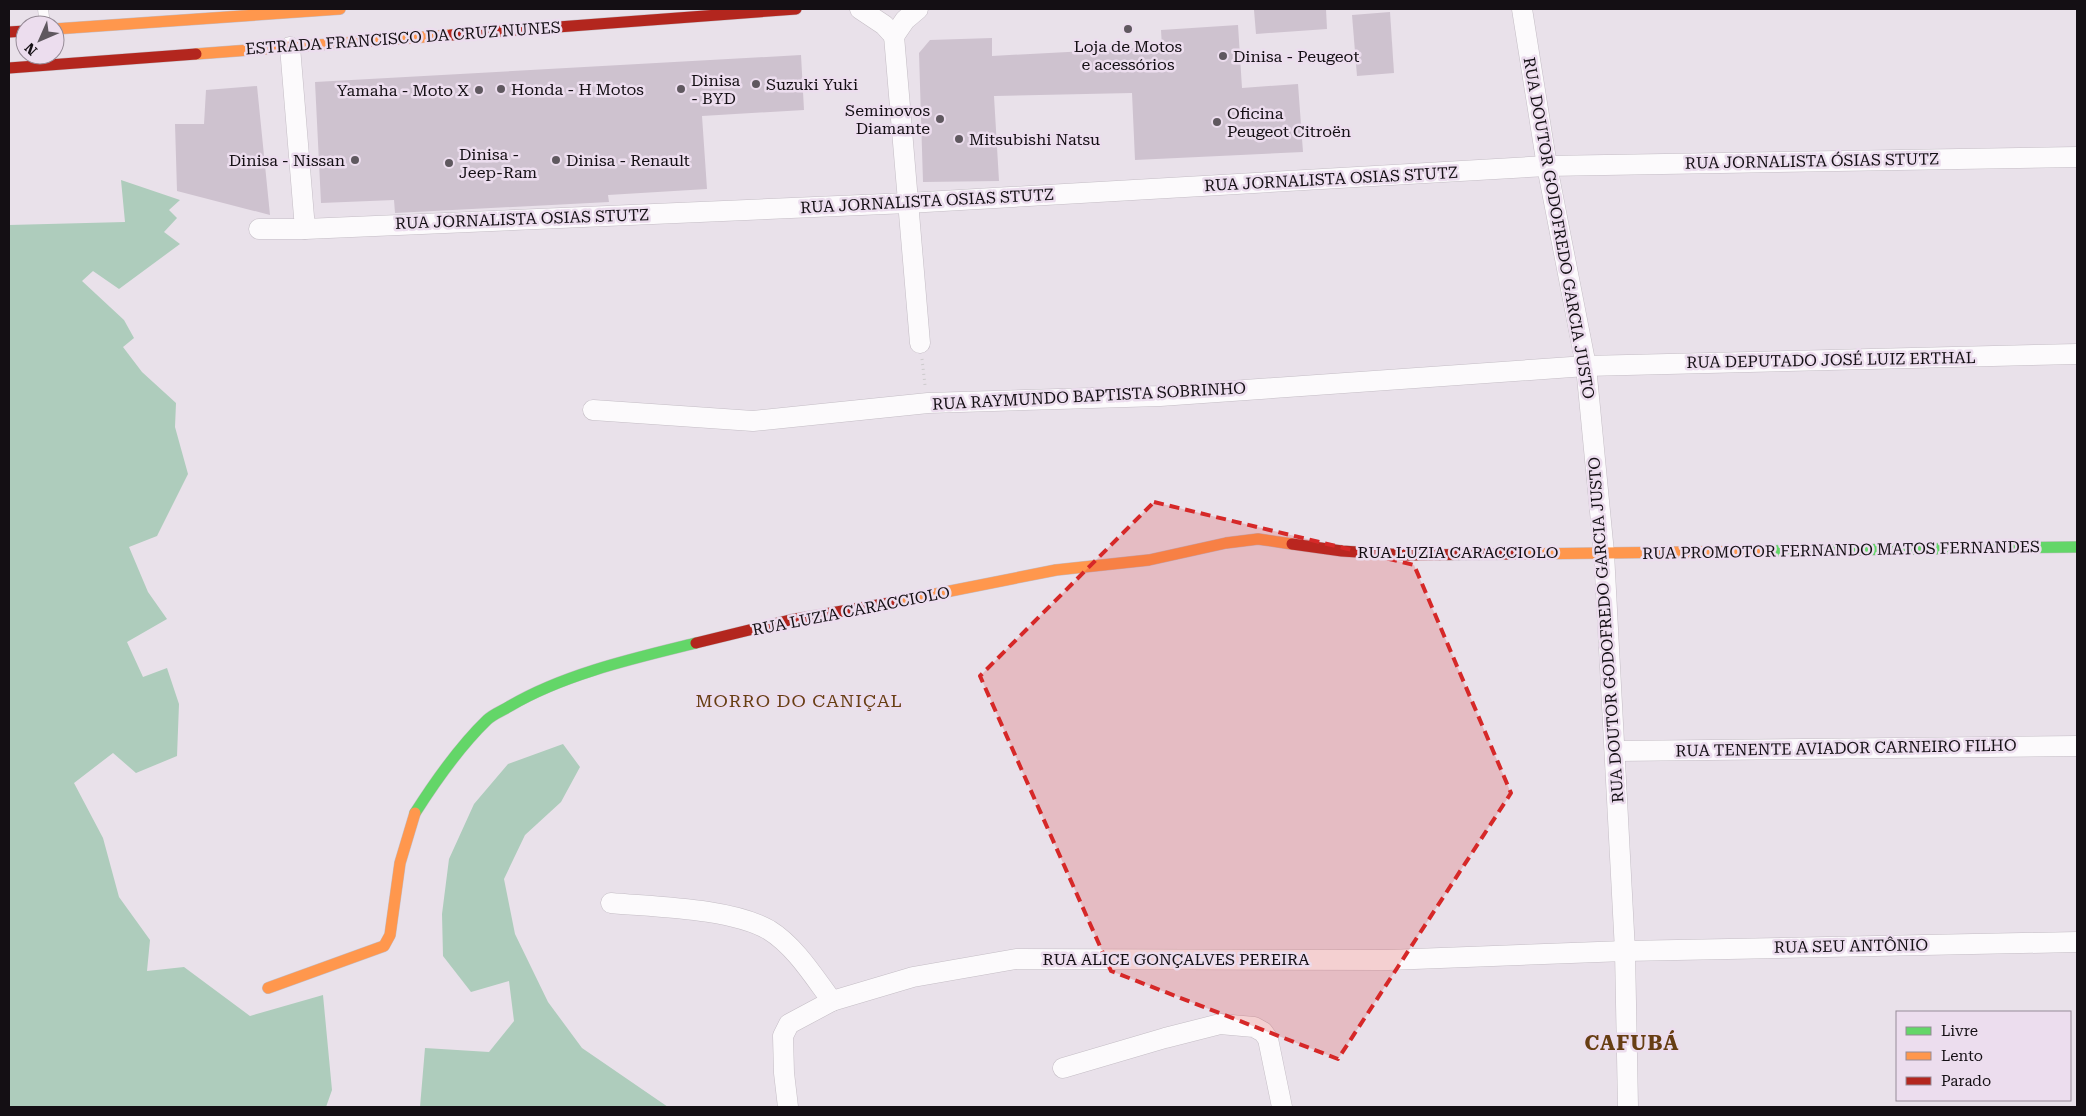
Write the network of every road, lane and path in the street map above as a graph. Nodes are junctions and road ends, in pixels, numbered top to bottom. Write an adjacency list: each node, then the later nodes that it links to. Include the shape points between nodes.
1 (340, 9): 6 (street, ESTRADA FRANCISCO DA CRUZ NUNES)
2 (796, 9): 9 (street, ESTRADA FRANCISCO DA CRUZ NUNES)
3 (860, 9): 8 (street)
4 (918, 9): 8 (street)
5 (1522, 9): 12 (street, RUA DOUTOR GODOFREDO GARCIA JUSTO)
6 (175, 14): 7 (street, ESTRADA FRANCISCO DA CRUZ NUNES)
7 (65, 27)
8 (894, 36): 13 (street)
9 (290, 46): 10 (street, ESTRADA FRANCISCO DA CRUZ NUNES); 15 (street)
10 (9, 68)
11 (2077, 157): 12 (street, RUA JORNALISTA ÓSIAS STUTZ)
12 (1547, 166): 13 (street, RUA JORNALISTA OSIAS STUTZ); 18 (street, RUA DOUTOR GODOFREDO GARCIA JUSTO)
13 (908, 203): 15 (street, RUA JORNALISTA OSIAS STUTZ); 16 (street)
14 (259, 228): 15 (street, RUA JORNALISTA OSIAS STUTZ)
15 (305, 229)
16 (920, 343): 19 (path)
17 (2077, 354): 18 (street, RUA DEPUTADO JOSÉ LUIZ ERTHAL)
18 (1586, 366): 19 (street, RUA RAYMUNDO BAPTISTA SOBRINHO, via 1160,396); 22 (street, RUA DOUTOR GODOFREDO GARCIA JUSTO)
19 (928, 403): 20 (street, RUA RAYMUNDO BAPTISTA SOBRINHO, via 753,421)
20 (593, 410)
21 (2077, 547): 22 (street, RUA PROMOTOR FERNANDO MATOS FERNANDES)
22 (1604, 553): 24 (street, RUA DOUTOR GODOFREDO GARCIA JUSTO); 28 (street, RUA LUZIA CARACCIOLO, via 1371,553 1258,539 1149,560 1056,570 942,594 790,620 655,653 572,678 525,697 488,719 441,773 415,814 400,863 390,935 384,946)
23 (2077, 746): 24 (street, RUA TENENTE AVIADOR CARNEIRO FILHO)
24 (1616, 751): 27 (street, RUA DOUTOR GODOFREDO GARCIA JUSTO)
25 (611, 903): 29 (street, via 688,909 746,920 770,930 794,952)
26 (2077, 942): 27 (street, RUA SEU ANTÔNIO)
27 (1625, 951): 29 (street, RUA ALICE GONÇALVES PEREIRA, via 1388,960 1016,959 913,976); 33 (street, RUA DOUTOR GODOFREDO GARCIA JUSTO)
28 (268, 988)
29 (832, 1001): 31 (street, RUA ALICE GONÇALVES PEREIRA, via 788,1024 783,1036)
30 (1063, 1068): 32 (street, via 1220,1024 1254,1027 1268,1039)
31 (788, 1107)
32 (1282, 1107)
33 (1628, 1107)

